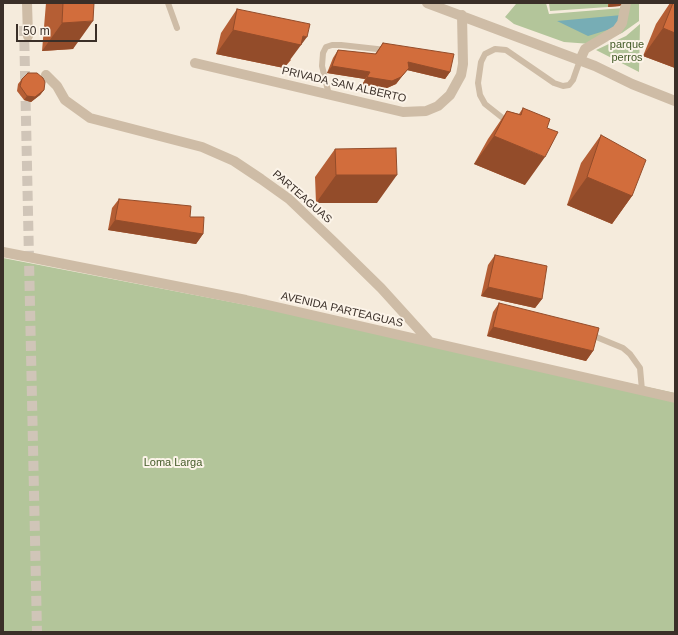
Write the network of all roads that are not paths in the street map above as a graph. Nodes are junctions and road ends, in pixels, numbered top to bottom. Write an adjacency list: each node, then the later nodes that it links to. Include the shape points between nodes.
1 (27, 3): 7 (street)
2 (168, 3): 6 (lane)
3 (430, 3): 5 (street)
4 (626, 3): 9 (street, via 624,18 617,30 586,49)
5 (462, 15): 9 (street); 12 (street, PRIVADA SAN ALBERTO, via 461,75 450,95 438,106 426,111 403,112)
6 (177, 28)
7 (28, 36)
8 (393, 51): 12 (lane, via 341,45 326,47 322,66)
9 (580, 60): 13 (street); 14 (lane, via 573,80 569,85 563,86 554,83 506,50 495,49 485,54 481,62 478,83 482,100)
10 (195, 62): 12 (street, PRIVADA SAN ALBERTO)
11 (46, 75): 17 (street, PARTEAGUAS, via 57,86 65,100 90,118 202,147 234,161 261,178 334,242 381,288)
12 (329, 95)
13 (675, 101)
14 (515, 128)
15 (3, 252): 17 (street, AVENIDA PARTEAGUAS, via 246,300)
16 (579, 330): 18 (lane, via 623,348 630,354 640,368)
17 (430, 342): 18 (street, AVENIDA PARTEAGUAS)
18 (642, 390): 19 (street, AVENIDA PARTEAGUAS)
19 (675, 398)

